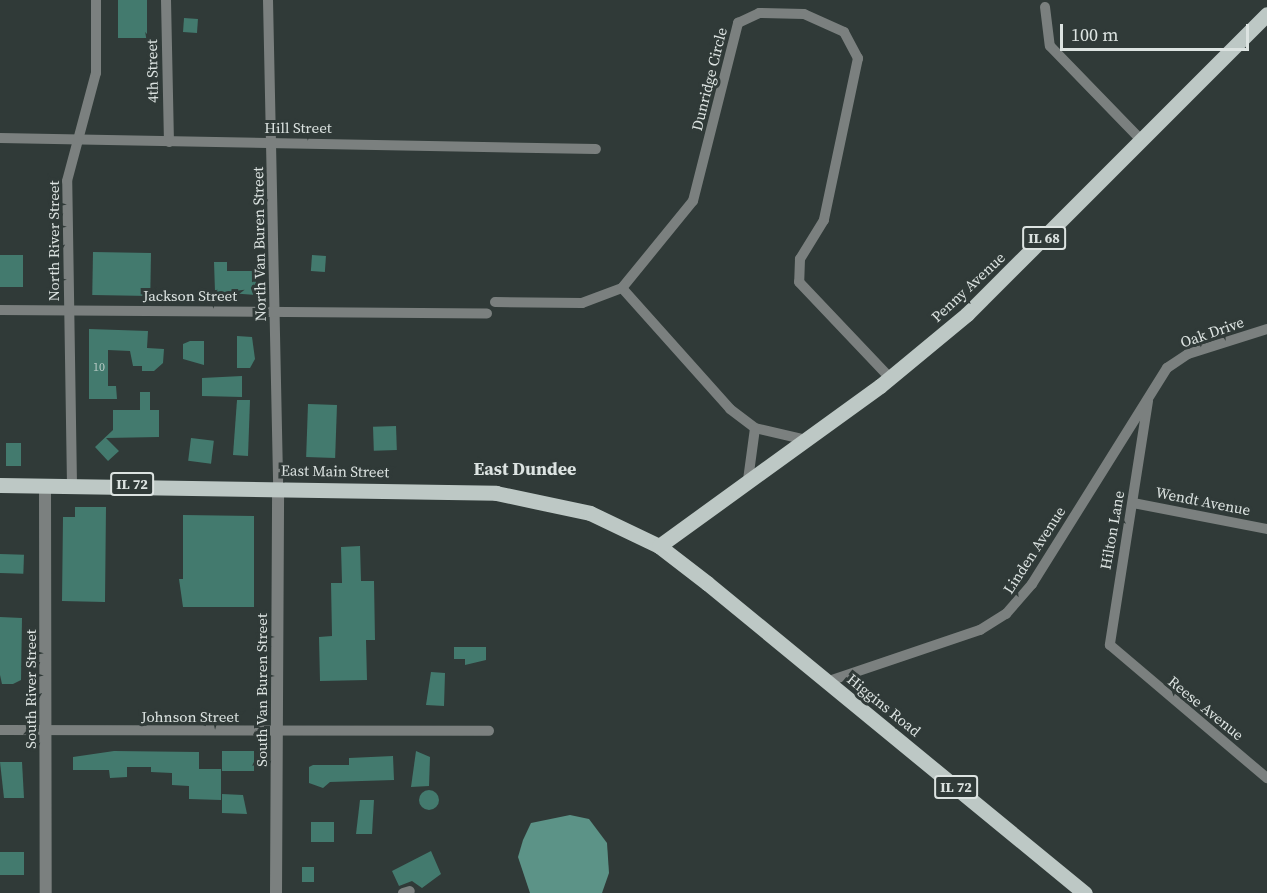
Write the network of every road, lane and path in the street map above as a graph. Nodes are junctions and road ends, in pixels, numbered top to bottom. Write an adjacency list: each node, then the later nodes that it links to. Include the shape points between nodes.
1 (96, 0): 8 (street, North River Street, via 96,73)
2 (166, 0): 9 (street, 4th Street)
3 (268, 0): 10 (street, North Van Buren Street)
4 (1046, 7): 7 (street, via 1050,46)
5 (1264, 20): 7 (main road, Penny Avenue / IL 68)
6 (0, 138): 8 (street, Hill Street)
7 (1141, 140): 19 (main road, Penny Avenue / IL 68, via 979,303)
8 (75, 141): 9 (street, Hill Street); 15 (street, North River Street, via 67,195)
9 (169, 142): 10 (street, Hill Street)
10 (272, 143): 11 (street, Hill Street); 16 (street, North Van Buren Street)
11 (596, 149)
12 (622, 288): 13 (street, via 582,303); 19 (street, Dunridge Circle, via 693,201 738,23 764,12 810,15 844,32 858,58 824,220 800,259 799,282); 21 (street, via 711,390)
13 (495, 302)
14 (0, 310): 15 (street, Jackson Street)
15 (69, 311): 16 (street, Jackson Street); 26 (street, North River Street)
16 (276, 311): 17 (street, Jackson Street); 27 (street, North Van Buren Street)
17 (488, 313)
18 (1267, 328): 20 (street, Oak Drive, via 1180,358 1167,368)
19 (890, 378): 22 (main road, Penny Avenue / IL 68)
20 (1149, 397): 28 (street, Hilton Lane); 32 (street, Linden Avenue, via 1032,584 1010,611 980,630)
21 (755, 428): 22 (street); 23 (street)
22 (802, 439): 23 (main road, Penny Avenue / IL 68)
23 (748, 480): 30 (main road, Penny Avenue / IL 68)
24 (0, 485): 25 (main road, East Main Street / IL 72)
25 (45, 485): 26 (main road, East Main Street / IL 72); 33 (street, South River Street)
26 (72, 485): 27 (main road, East Main Street / IL 72)
27 (278, 488): 30 (main road, East Main Street / IL 72, via 510,494 590,513); 35 (street, South Van Buren Street)
28 (1132, 503): 29 (street, Wendt Avenue); 31 (street, Hilton Lane, via 1110,637 1112,650)
29 (1267, 529)
30 (659, 546): 32 (main road, Higgins Road / IL 72)
31 (1125, 662): 37 (street, Reese Avenue)
32 (826, 682): 40 (main road, Higgins Road / IL 72)
33 (46, 729): 34 (street, Johnson Street); 35 (street, Johnson Street); 38 (street, South River Street)
34 (0, 730)
35 (277, 731): 36 (street, Johnson Street); 39 (street, South Van Buren Street)
36 (489, 731)
37 (1267, 778)
38 (46, 893)
39 (276, 893)
40 (1085, 893)

